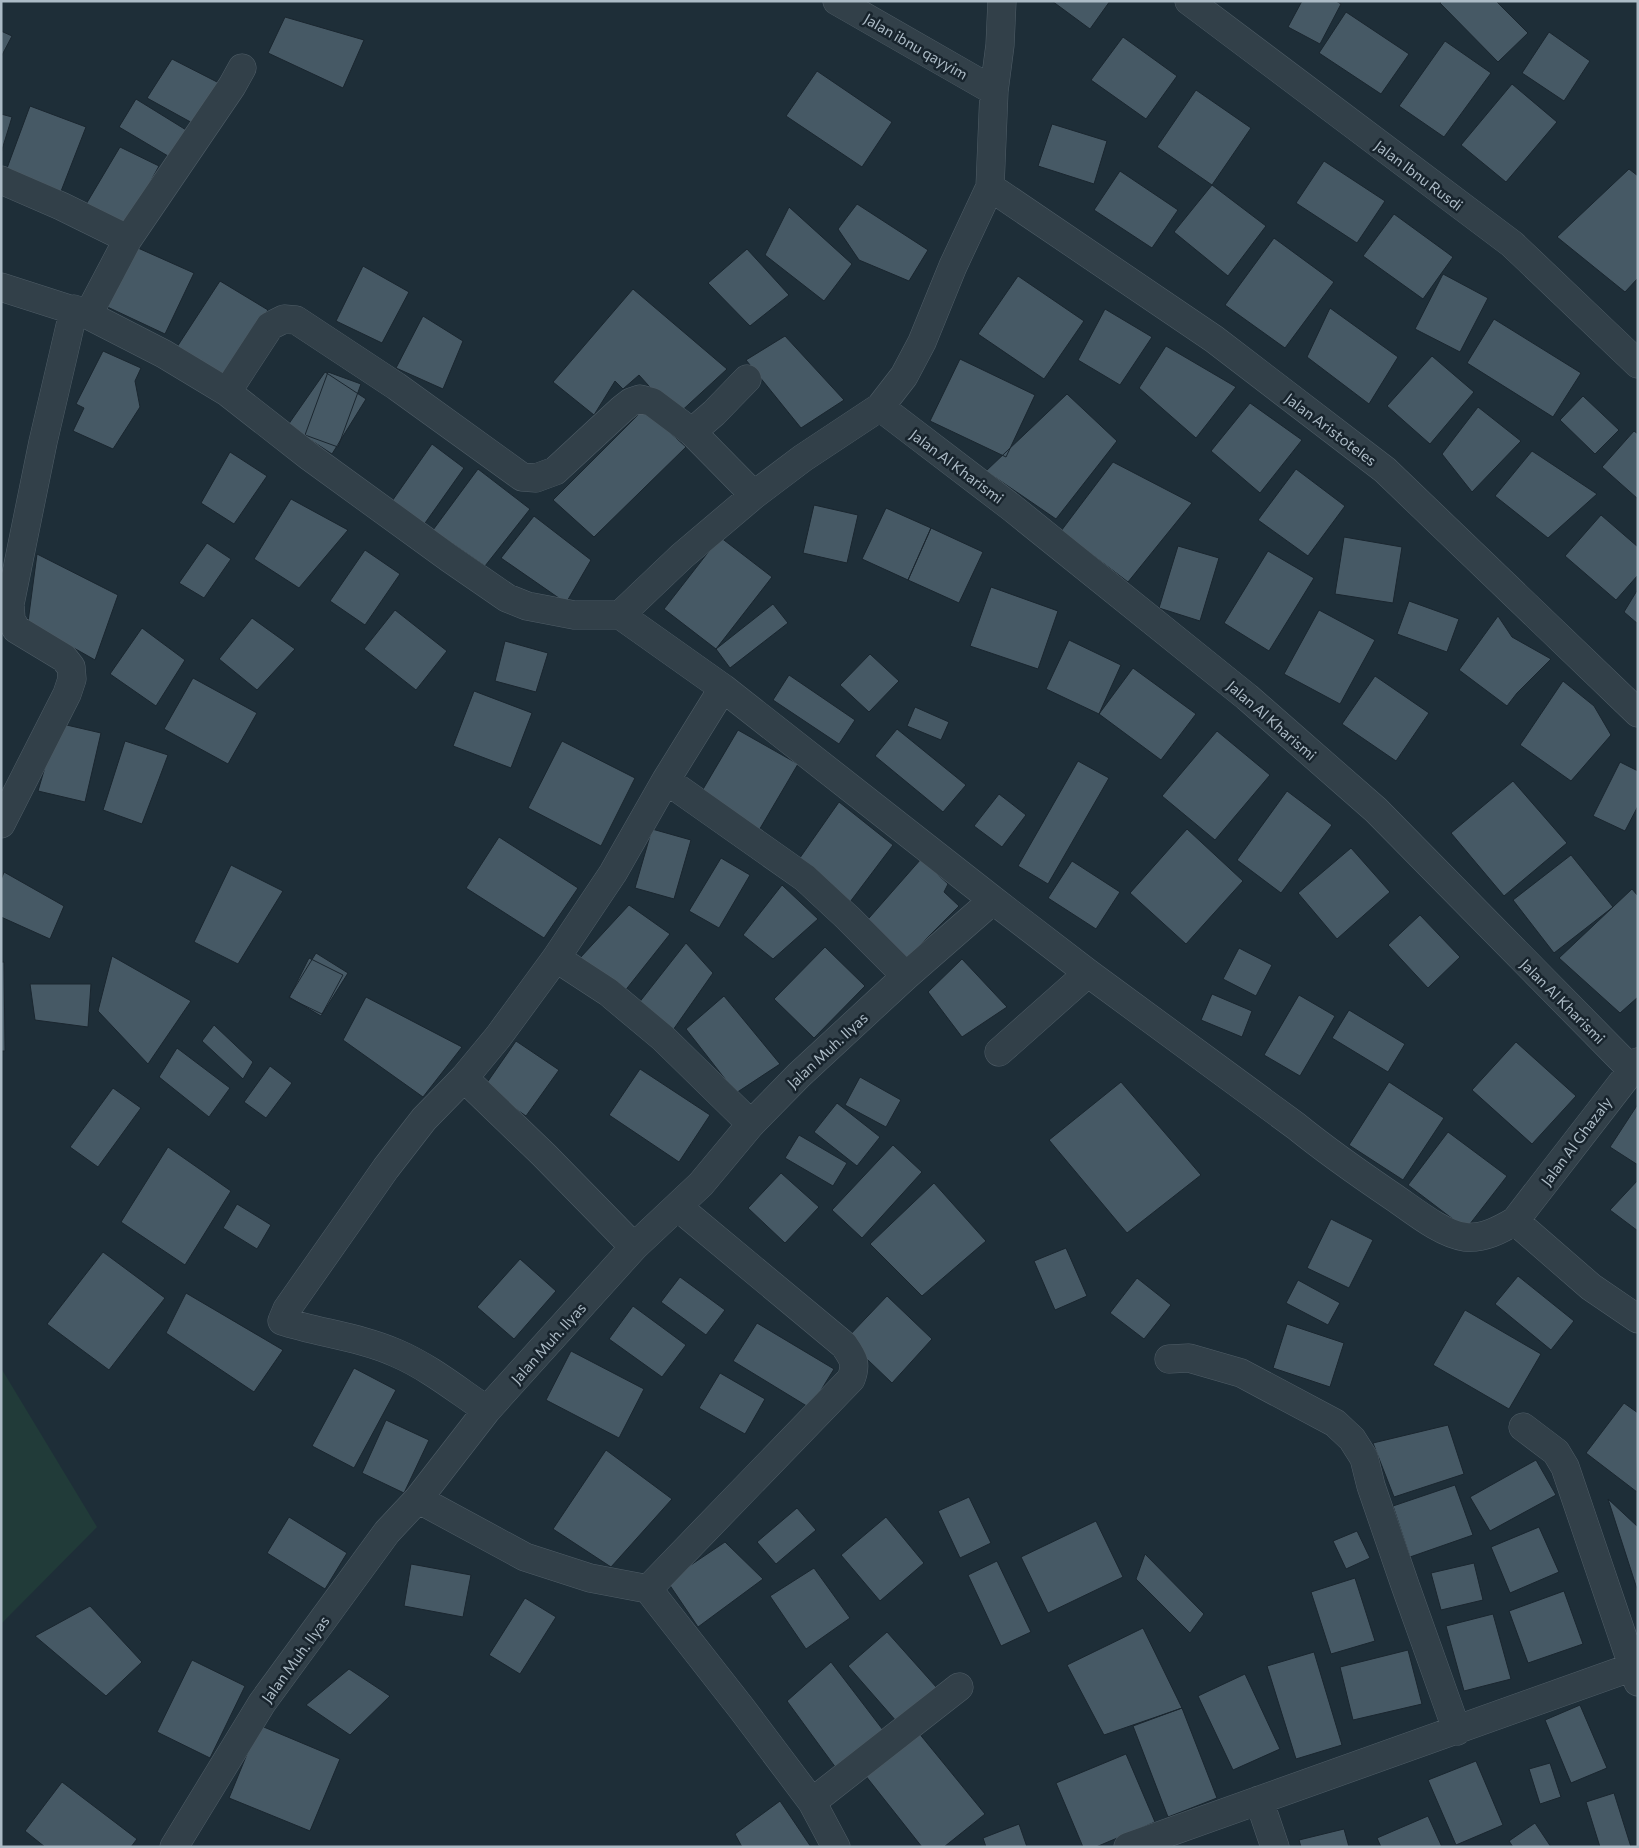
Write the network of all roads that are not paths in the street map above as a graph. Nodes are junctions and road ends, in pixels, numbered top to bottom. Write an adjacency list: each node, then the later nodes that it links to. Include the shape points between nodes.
1 (837, 1): 5 (street, Jalan ibnu qayyim)
2 (1002, 1): 5 (street)
3 (1188, 1): 11 (street, Jalan Ibnu Rusdi, via 1512,244)
4 (242, 68): 8 (street)
5 (994, 91): 7 (street)
6 (1, 180): 8 (street)
7 (990, 187): 14 (street, via 922,342 904,376); 19 (street, Jalan Aristoteles, via 1214,339 1385,470)
8 (128, 239): 10 (street)
9 (1, 287): 10 (street)
10 (81, 312): 13 (street, via 164,354); 21 (street, via 42,442 10,604 11,620 16,629 64,658 71,667 72,679 68,694)
11 (1638, 364)
12 (747, 378): 15 (street)
13 (227, 392): 15 (street, via 270,326 284,319 296,320 522,477 536,478 555,471 622,409 640,399 652,402); 17 (street, via 310,457 507,598 527,606 574,615)
14 (880, 407): 16 (street); 27 (street, Jalan Al Kharismi, via 1011,507 1247,697 1376,810)
15 (692, 432): 16 (street)
16 (754, 495): 17 (street, via 682,556)
17 (620, 615): 18 (street)
18 (723, 688): 20 (street); 22 (street)
19 (1638, 713)
20 (666, 780): 23 (street, via 613,873); 25 (street, via 805,878)
21 (1, 824)
22 (993, 900): 24 (street); 25 (street, Jalan Muh. Ilyas)
23 (556, 958): 28 (street, via 504,1030); 29 (street, via 608,992 663,1038)
24 (1088, 973): 26 (street); 31 (street, via 1326,1151 1426,1219 1465,1237 1485,1236)
25 (906, 976): 29 (street, Jalan Muh. Ilyas)
26 (1000, 1052)
27 (1634, 1066): 31 (street, Jalan Al Ghazaly)
28 (464, 1078): 32 (street); 35 (street, via 424,1119 386,1168 282,1321 395,1352)
29 (751, 1124): 30 (street, Jalan Muh. Ilyas)
30 (678, 1207): 32 (street, Jalan Muh. Ilyas); 38 (street, via 844,1344 855,1368 851,1379)
31 (1515, 1221): 33 (street, via 1591,1286)
32 (634, 1247): 35 (street, Jalan Muh. Ilyas)
33 (1638, 1319)
34 (1169, 1359): 41 (street, via 1189,1358 1241,1372 1335,1423 1352,1439 1364,1458 1404,1585)
35 (487, 1410): 37 (street, Jalan Muh. Ilyas)
36 (1523, 1427): 39 (street, via 1556,1452 1565,1467)
37 (418, 1499): 38 (street, via 526,1557 590,1578); 44 (street, Jalan Muh. Ilyas, via 387,1532 262,1704)
38 (648, 1589): 43 (street)
39 (1636, 1671): 41 (street)
40 (959, 1687): 43 (street)
41 (1457, 1730): 42 (street)
42 (1258, 1800): 46 (street); 47 (street)
43 (812, 1802): 45 (street)
44 (174, 1847)
45 (836, 1847)
46 (1128, 1847)
47 (1276, 1847)

